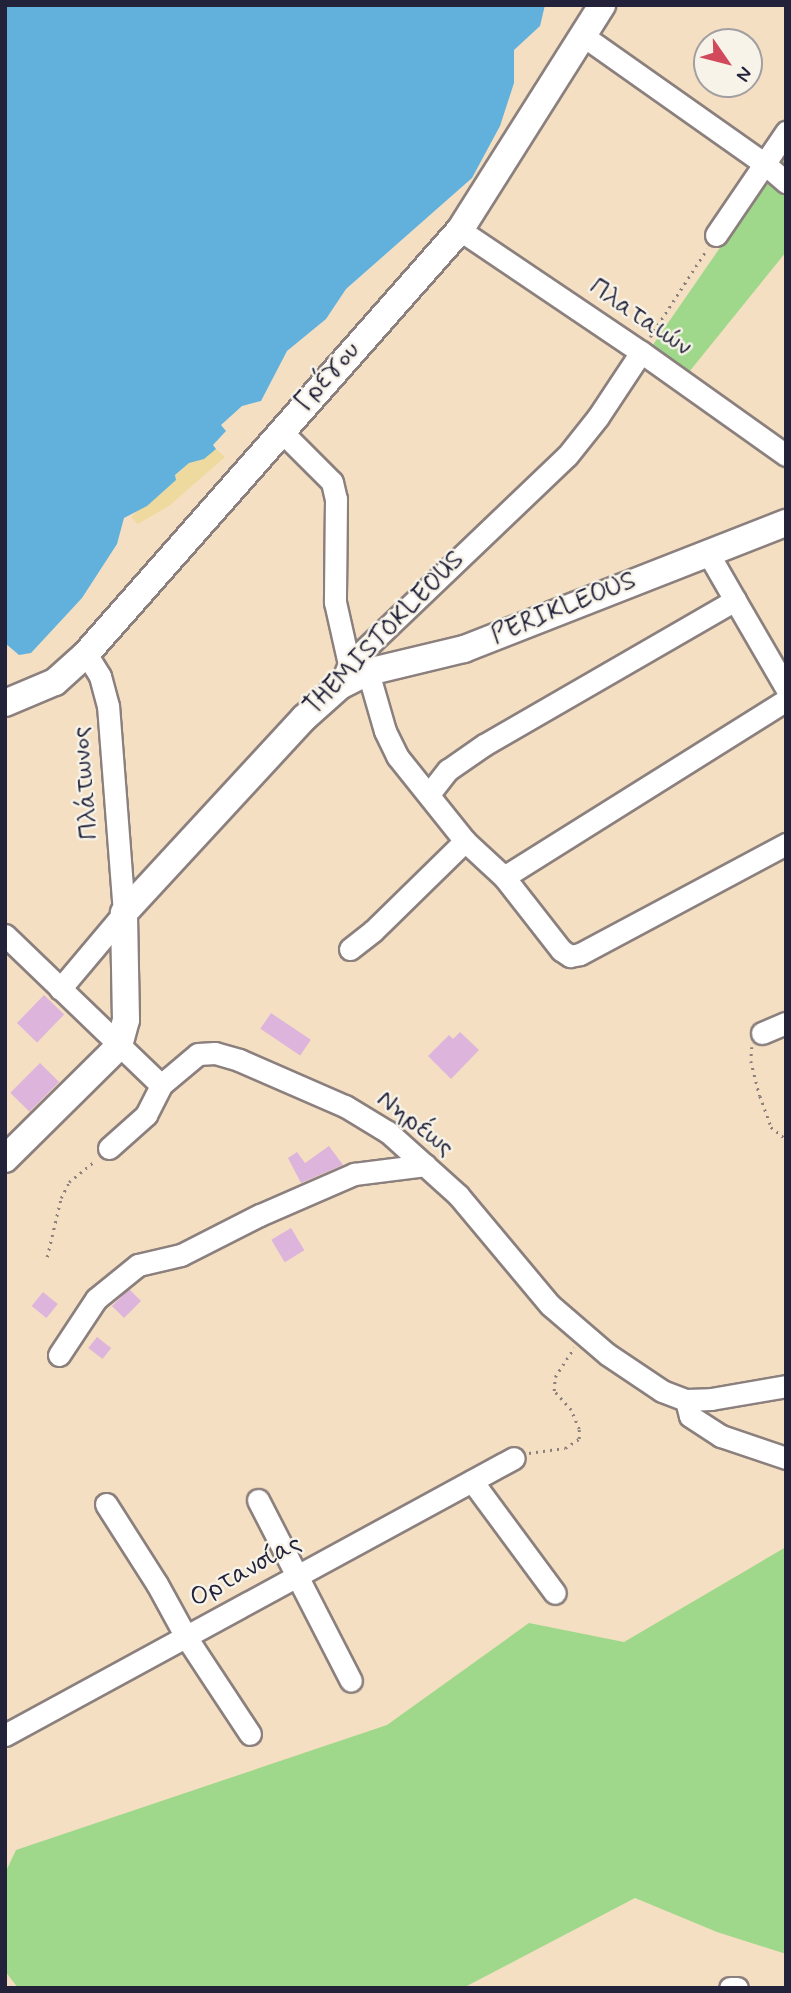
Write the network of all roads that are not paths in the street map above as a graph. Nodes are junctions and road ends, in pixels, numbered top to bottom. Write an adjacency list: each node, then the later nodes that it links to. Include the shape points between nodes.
1 (601, 5): 2 (main road, Γρέγου)
2 (582, 35): 4 (street); 6 (main road, Γρέγου)
3 (786, 132): 4 (street)
4 (765, 164): 5 (street); 7 (street)
5 (786, 182)
6 (460, 230): 8 (street, Πλαταιών); 9 (main road, Γρέγου)
7 (716, 235)
8 (641, 352): 10 (street, Πλαταιών); 15 (street, THEMISTOKLEOUS, via 567,456)
9 (281, 430): 14 (main road, Γρέγου); 15 (street, via 332,482 336,499 335,602)
10 (786, 455)
11 (786, 523): 12 (main road, PERIKLEOUS)
12 (708, 553): 13 (street); 15 (main road, PERIKLEOUS, via 464,649)
13 (735, 600): 16 (street); 19 (street, via 484,745 448,770)
14 (86, 654): 18 (main road, Γρέγου, via 55,682); 23 (street, Πλάτωνος, via 100,676 107,706)
15 (352, 674): 19 (street, via 397,756); 23 (main road, THEMISTOKLEOUS, via 304,718)
16 (786, 688)
17 (786, 700): 22 (street)
18 (5, 703)
19 (429, 794): 20 (street)
20 (465, 841): 22 (street); 25 (street)
21 (786, 844): 22 (street, via 570,956)
22 (504, 877)
23 (124, 913): 26 (street); 29 (main road, via 126,1020)
24 (5, 935): 26 (street)
25 (350, 949)
26 (60, 989): 29 (street)
27 (786, 1023): 28 (street)
28 (762, 1033)
29 (119, 1046): 30 (street); 32 (main road)
30 (162, 1085): 31 (street, via 146,1115); 33 (street, Νηρέως, via 198,1054 239,1060 345,1106 388,1132)
31 (109, 1148)
32 (5, 1159)
33 (425, 1164): 34 (street, via 354,1174 181,1255 138,1265 96,1299); 36 (street, Νηρέως, via 458,1195 550,1305 662,1391)
34 (59, 1355)
35 (786, 1386): 36 (street, Νηρέως)
36 (686, 1400): 38 (street, via 690,1416 721,1436)
37 (514, 1458): 39 (street, Ορτανσίας)
38 (786, 1458)
39 (472, 1481): 42 (street, Ορτανσίας); 43 (street)
40 (258, 1500): 42 (street)
41 (106, 1504): 44 (street)
42 (297, 1576): 44 (street, Ορτανσίας); 45 (street)
43 (555, 1593)
44 (186, 1637): 46 (street); 47 (street, Ορτανσίας)
45 (351, 1681)
46 (250, 1734)
47 (5, 1735)
48 (730, 1988): 49 (street)
49 (737, 1988)

